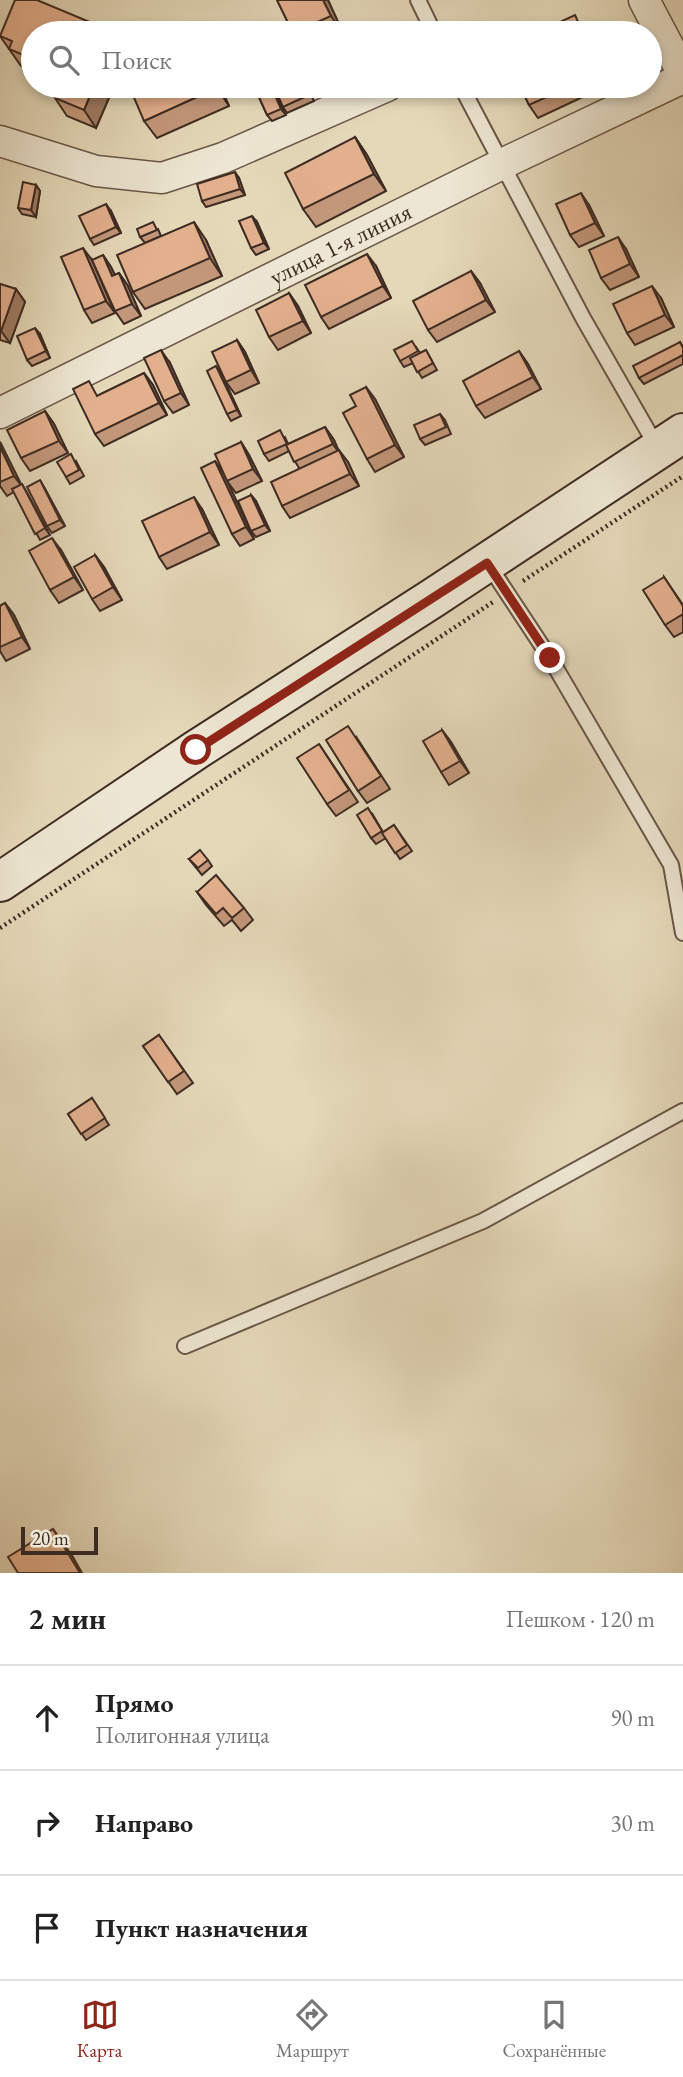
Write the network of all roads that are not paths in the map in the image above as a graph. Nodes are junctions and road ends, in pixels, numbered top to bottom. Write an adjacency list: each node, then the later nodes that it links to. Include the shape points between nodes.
1 (418, 0): 3 (lane)
2 (644, 0): 4 (street)
3 (428, 21)
4 (655, 21)
5 (662, 35): 6 (street)
6 (683, 76): 7 (street, улица 1-я линия)
7 (662, 86)
8 (360, 98): 11 (street, via 223,158 162,178 96,171)
9 (467, 98): 12 (lane)
10 (638, 98): 12 (street, улица 1-я линия)
11 (0, 141)
12 (502, 164): 13 (street, улица 1-я линия); 14 (lane, via 583,318)
13 (0, 413)
14 (675, 453): 15 (street)
15 (497, 578): 16 (street, via 196,750); 17 (lane, via 550,658 671,864)
16 (0, 881)
17 (683, 933)
18 (683, 1111): 19 (lane, via 483,1221)
19 (185, 1346)

